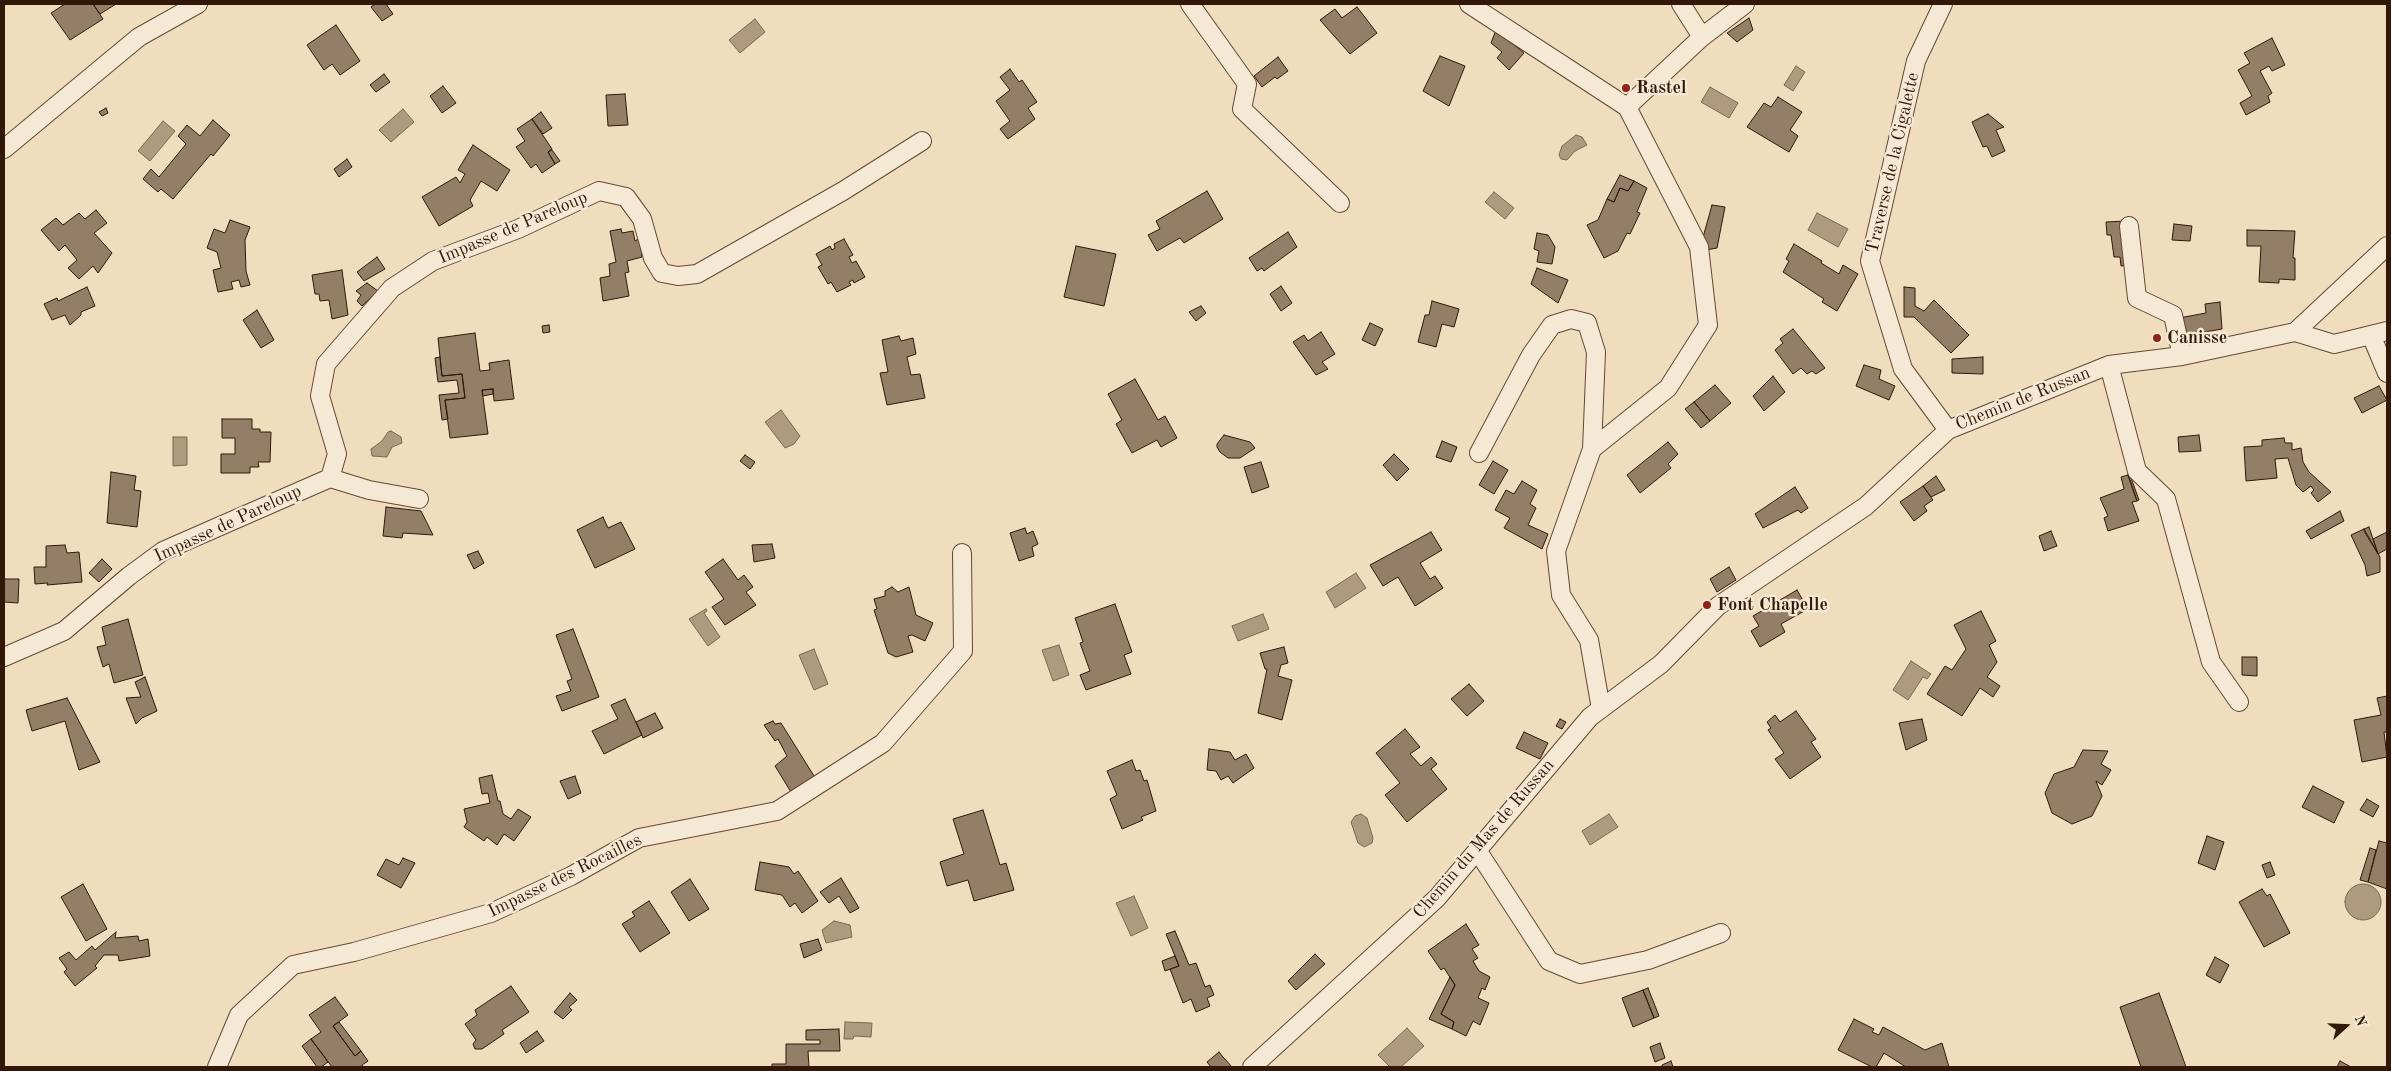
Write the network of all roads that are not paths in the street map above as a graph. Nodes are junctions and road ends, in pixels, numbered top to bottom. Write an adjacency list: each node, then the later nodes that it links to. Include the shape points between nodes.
1 (198, 4): 10 (street, via 139,37)
2 (1190, 4): 11 (street, via 1247,84 1242,108)
3 (1469, 4): 8 (street)
4 (1681, 4): 7 (street)
5 (1745, 4): 7 (street)
6 (1943, 4): 19 (street, Traverse de la Cigalette, via 1916,61 1870,261 1903,369)
7 (1702, 37): 8 (street)
8 (1627, 107): 20 (street, via 1699,247 1708,325 1668,388)
9 (922, 141): 22 (street, Impasse de Pareloup, via 843,191 697,274 678,276 662,273 652,258 642,219 626,197 599,191 432,262 392,288 326,364 320,396 337,454)
10 (4, 149)
11 (1340, 203)
12 (2129, 226): 16 (street, via 2137,298 2173,315)
13 (2387, 246): 14 (street)
14 (2295, 332): 15 (street, via 2334,344); 16 (street, Chemin de Russan)
15 (2379, 333): 18 (street)
16 (2182, 356): 17 (street, Chemin de Russan)
17 (2109, 364): 19 (street, Chemin de Russan); 26 (street, via 2137,472 2166,499 2211,662)
18 (2387, 373)
19 (1948, 430): 27 (street, Chemin de Russan, via 1866,506 1718,606 1661,664)
20 (1592, 449): 21 (street, via 1596,352 1587,323 1571,319 1552,325 1536,348); 27 (street, via 1556,551 1561,594 1589,640)
21 (1479, 453)
22 (330, 478): 23 (street, via 369,490); 25 (street, Impasse de Pareloup, via 163,551 128,576 64,631)
23 (419, 499)
24 (962, 554): 30 (street, Impasse des Rocailles, via 963,651 883,743 777,811 639,838 571,876 491,913 354,952 293,965 239,1015)
25 (4, 657)
26 (2239, 702)
27 (1601, 709): 28 (street, Chemin du Mas de Russan, via 1590,717)
28 (1477, 850): 29 (street, via 1549,961 1580,974 1648,960); 31 (street, Chemin du Mas de Russan, via 1437,898)
29 (1721, 933)
30 (217, 1067)
31 (1252, 1067)

